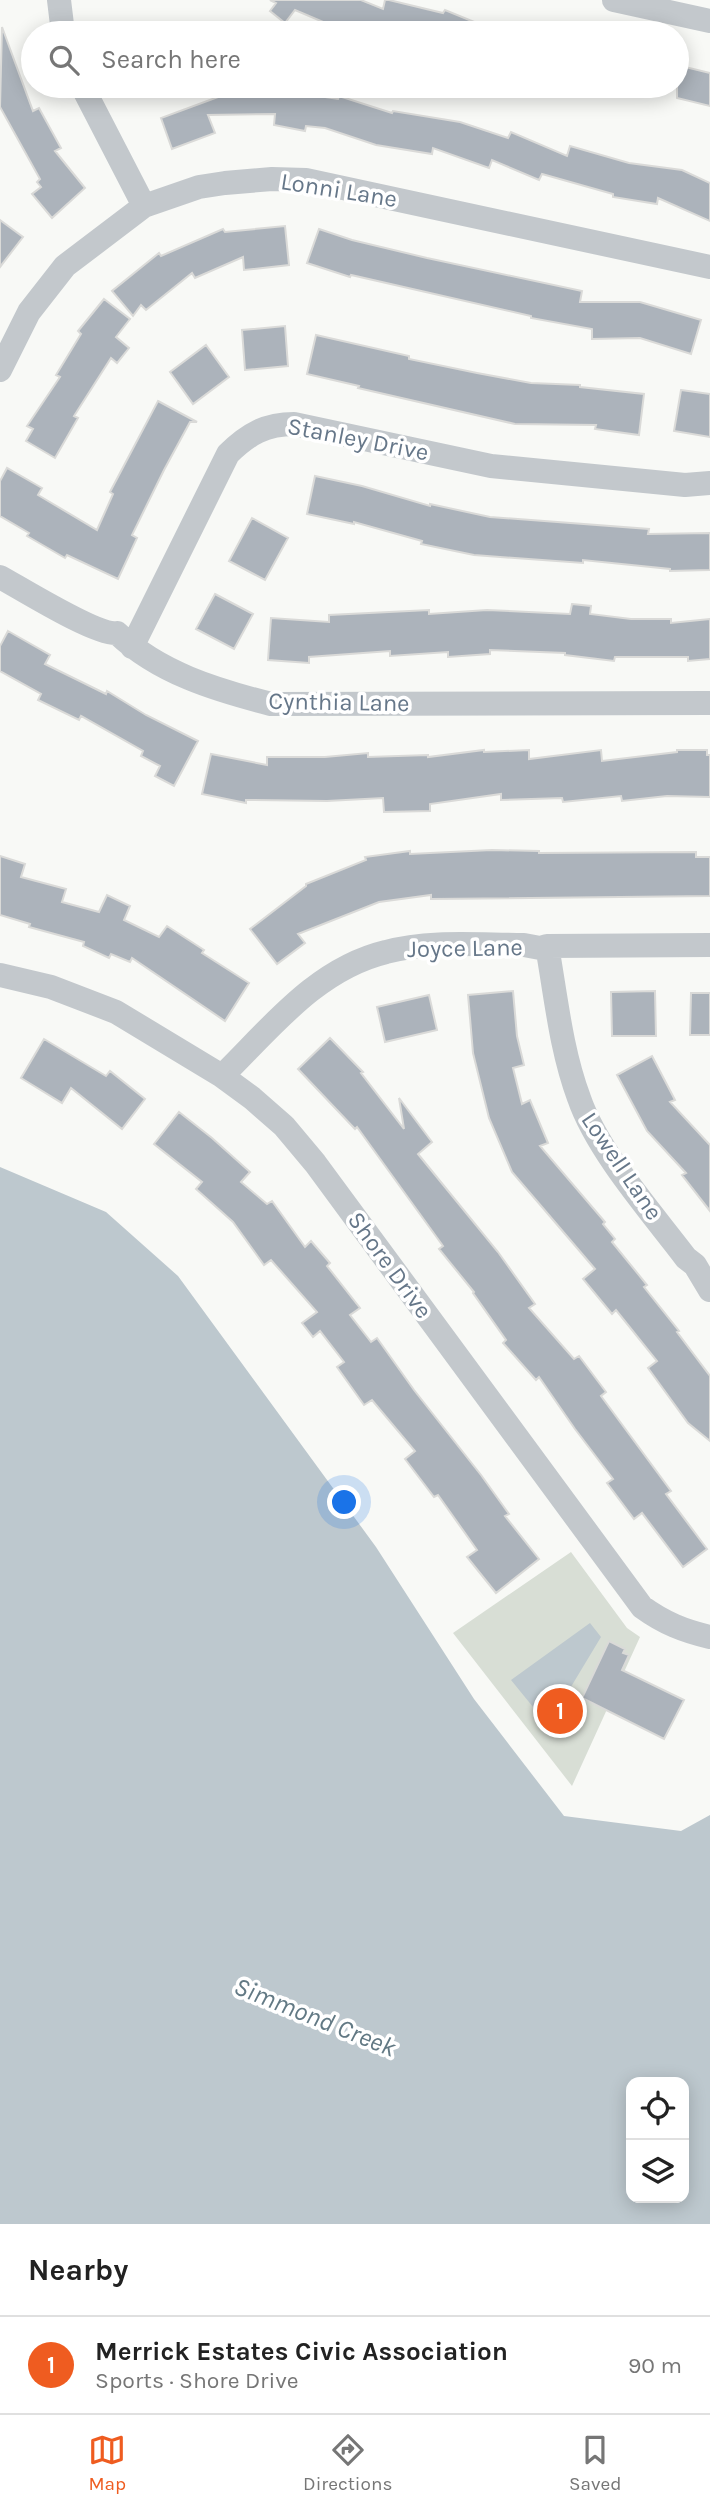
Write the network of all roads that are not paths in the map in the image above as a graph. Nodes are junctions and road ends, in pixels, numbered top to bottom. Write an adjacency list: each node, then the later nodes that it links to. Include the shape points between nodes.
1 (59, 0): 3 (street)
2 (614, 0): 4 (street)
3 (62, 21)
4 (710, 21)
5 (88, 98): 6 (street)
6 (144, 206): 7 (street, Lonni Lane, via 199,187 306,180); 8 (street, Lonni Lane, via 65,266 30,312)
7 (710, 267)
8 (0, 370)
9 (710, 483): 11 (street, Stanley Drive, via 685,485 491,466 276,424 249,436 228,454)
10 (0, 577): 11 (street, Cynthia Lane, via 93,627 117,633)
11 (132, 647): 12 (street, Cynthia Lane, via 213,689 271,704)
12 (710, 702)
13 (710, 945): 14 (street, Joyce Lane)
14 (547, 946): 16 (street, Joyce Lane, via 421,946 361,960 306,992); 17 (street, Lowell Lane, via 566,1056 579,1101 607,1153)
15 (0, 975): 16 (street, Shore Drive, via 51,987 116,1012)
16 (222, 1076): 18 (street, Shore Drive, via 284,1126 315,1163 642,1607 686,1632)
17 (707, 1280)
18 (710, 1637)

